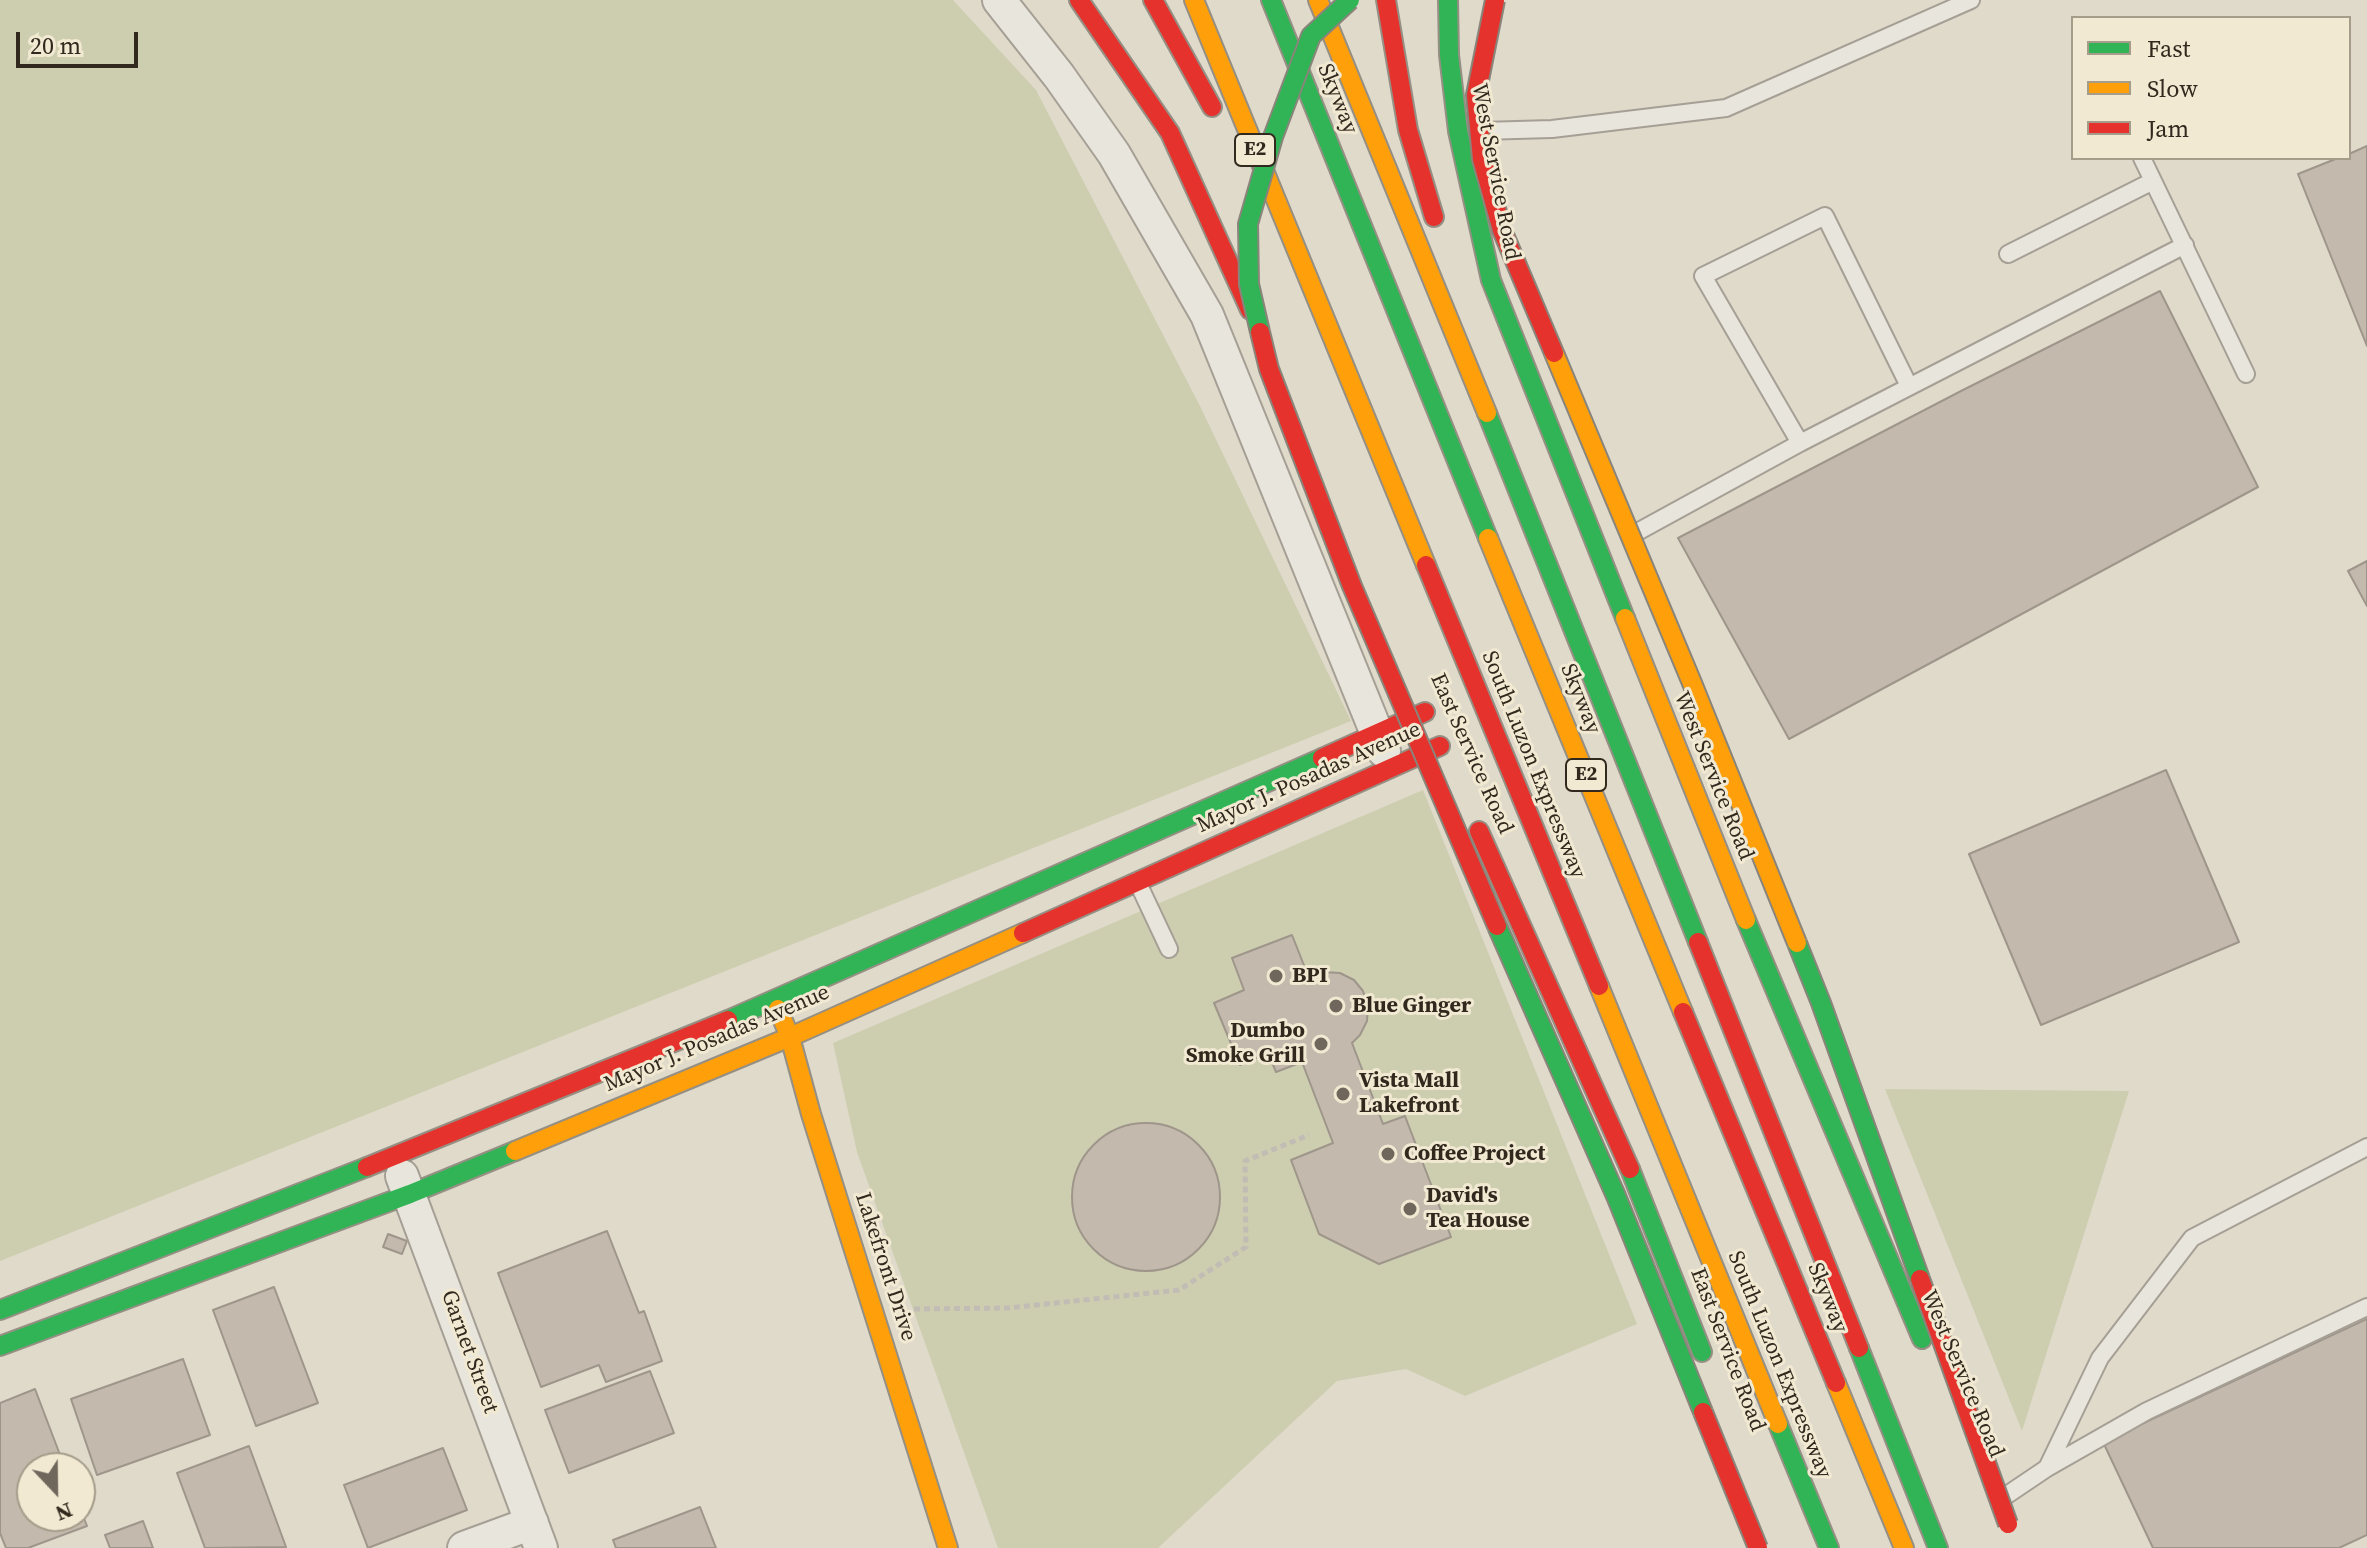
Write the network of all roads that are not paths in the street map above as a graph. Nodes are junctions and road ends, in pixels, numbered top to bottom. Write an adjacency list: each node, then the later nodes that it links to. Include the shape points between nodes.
1 (999, 0): 31 (street, via 1114,154 1207,315)
2 (1079, 0): 29 (main road, East Service Road, via 1170,133)
3 (1153, 0): 13 (main road)
4 (1194, 0): 23 (main road, South Luzon Expressway / E2)
5 (1271, 0): 54 (main road, Skyway / E2)
6 (1318, 0): 27 (main road, E2)
7 (1350, 0): 52 (main road, bridge, via 1311,36 1248,224 1249,284 1269,369 1352,586 1616,1196)
8 (1386, 0): 19 (main road, via 1408,130)
9 (1448, 0): 14 (main road, West Service Road)
10 (1495, 0): 49 (main road, bridge, via 1476,95 1482,159 1502,230 1821,1003)
11 (1971, 0): 14 (lane, via 1726,108 1552,129)
12 (1266, 103): 17 (main road, E2)
13 (1220, 122)
14 (1458, 131): 28 (main road, West Service Road, via 1491,280)
15 (1235, 150): 23 (main road)
16 (2143, 160): 18 (lane)
17 (1289, 162)
18 (2153, 181): 20 (lane); 21 (lane)
19 (1440, 236)
20 (2185, 245): 24 (lane); 25 (lane)
21 (2008, 254)
22 (1453, 281): 27 (main road)
23 (1316, 299): 53 (main road, South Luzon Expressway / E2)
24 (2246, 374)
25 (1909, 386): 26 (lane); 26 (lane, via 1825,216 1703,276)
26 (1800, 443): 28 (lane)
27 (1507, 461): 55 (main road, E2)
28 (1598, 554): 47 (main road, West Service Road)
29 (1389, 630): 30 (main road, East Service Road); 31 (main road)
30 (1425, 712): 31 (main road, Mayor J. Posadas Avenue); 32 (main road, East Service Road)
31 (1378, 734): 33 (street); 35 (main road, Mayor J. Posadas Avenue)
32 (1443, 752): 33 (main road, Mayor J. Posadas Avenue)
33 (1391, 768): 35 (main road, Mayor J. Posadas Avenue)
34 (1469, 808): 45 (main road, East Service Road, via 1632,1174)
35 (1130, 864): 36 (lane); 37 (main road, Mayor J. Posadas Avenue); 38 (main road, Mayor J. Posadas Avenue)
36 (1169, 949)
37 (774, 1001): 38 (main road, Lakefront Drive); 40 (main road, Mayor J. Posadas Avenue)
38 (790, 1037): 41 (main road, Mayor J. Posadas Avenue); 51 (main road, Lakefront Drive)
39 (2367, 1147): 46 (lane, via 2192,1238 2100,1358)
40 (394, 1156): 41 (street, Garnet Street); 43 (main road, Mayor J. Posadas Avenue)
41 (410, 1194): 44 (main road, Mayor J. Posadas Avenue); 48 (street, Garnet Street)
42 (2367, 1307): 46 (lane, via 2147,1411)
43 (0, 1310)
44 (0, 1346)
45 (1711, 1376)
46 (2047, 1468): 47 (lane)
47 (1991, 1506): 49 (main road, West Service Road)
48 (536, 1535): 50 (street)
49 (2011, 1542)
50 (464, 1548)
51 (948, 1548)
52 (1758, 1548)
53 (1829, 1548)
54 (1904, 1548)
55 (1938, 1548)

